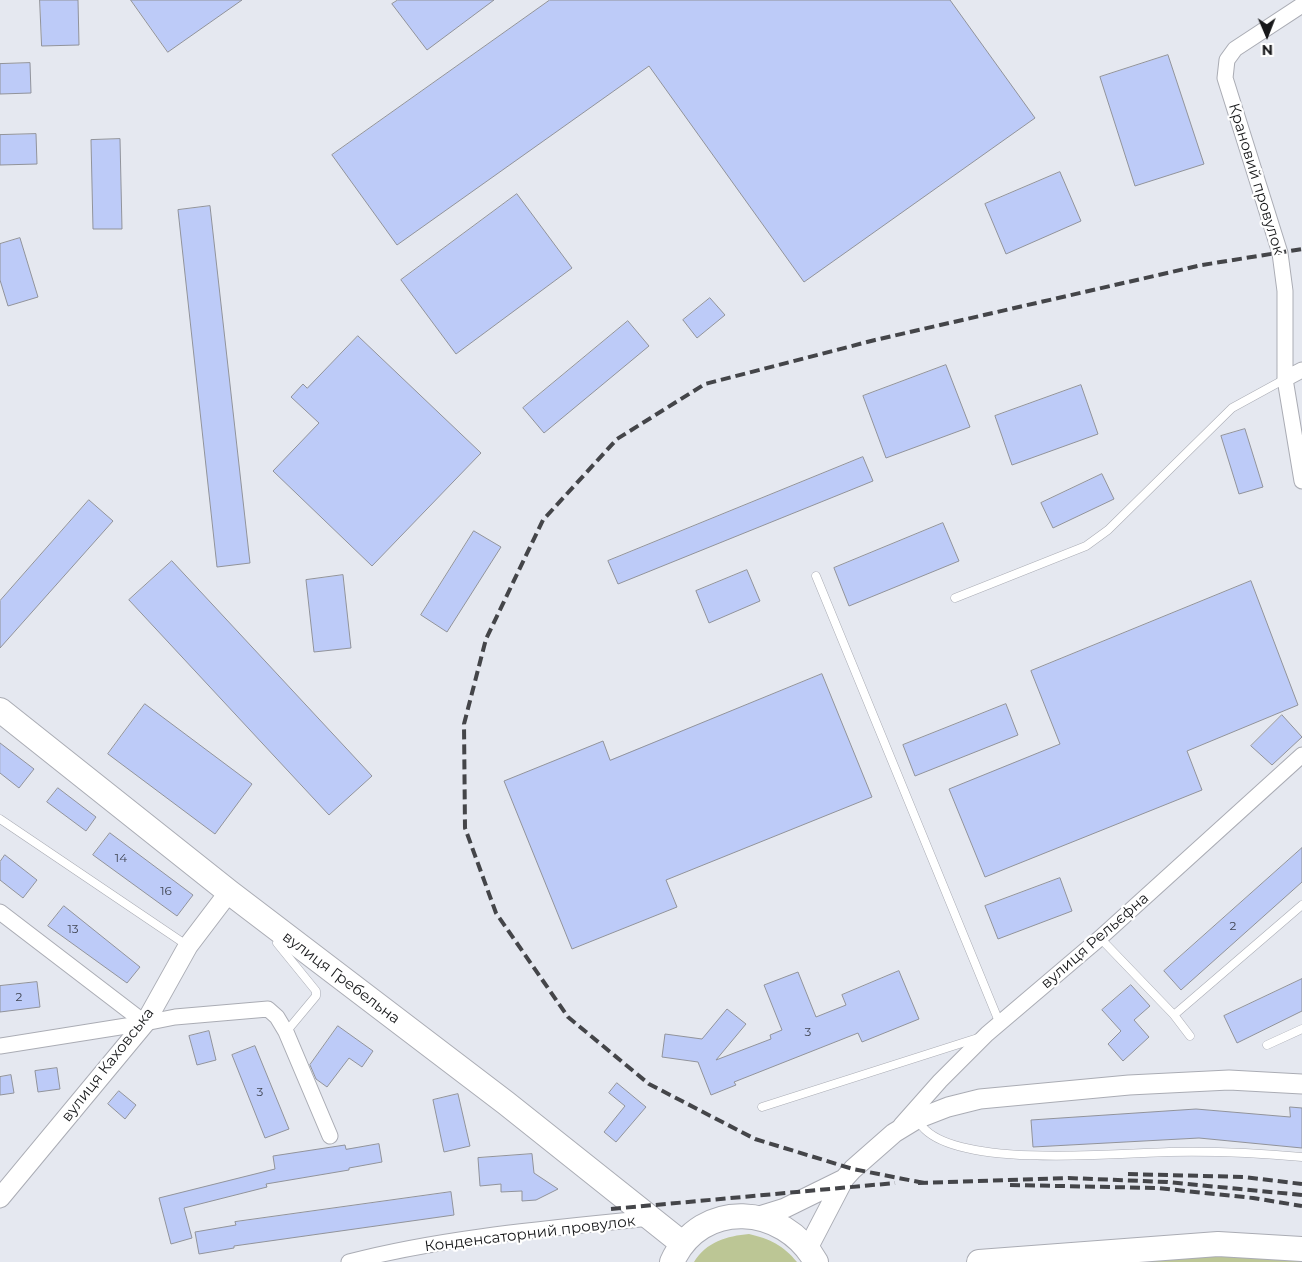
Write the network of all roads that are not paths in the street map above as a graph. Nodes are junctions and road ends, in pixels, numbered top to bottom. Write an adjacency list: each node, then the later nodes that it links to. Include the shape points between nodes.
1 (1302, 5): 3 (street, Крановий провулок, via 1235,49 1227,60 1225,78 1280,253 1285,291)
2 (1302, 370): 3 (street)
3 (1285, 379): 4 (street, Крановий провулок); 6 (lane, via 1232,408 1108,530 1086,546)
4 (1302, 481)
5 (816, 576): 18 (lane)
6 (955, 598)
7 (0, 710): 10 (main road, вулиця Гребельна)
8 (1302, 756): 14 (street, вулиця Рельєфна)
9 (0, 819): 15 (lane)
10 (225, 896): 13 (main road, вулиця Гребельна); 15 (street, вулиця Каховська)
11 (1302, 904): 16 (lane)
12 (0, 912): 17 (street)
13 (283, 934): 20 (lane, via 276,943 316,991 316,996); 34 (main road, вулиця Гребельна)
14 (1100, 938): 16 (lane); 18 (street, вулиця Рельєфна)
15 (188, 946): 17 (street, вулиця Каховська)
16 (1174, 1015): 22 (lane)
17 (145, 1024): 20 (street, via 175,1017 268,1009); 24 (street); 32 (street, вулиця Каховська)
18 (1000, 1024): 21 (street, вулиця Рельєфна)
19 (1302, 1029): 23 (lane)
20 (286, 1032): 29 (street)
21 (987, 1034): 26 (lane); 28 (street, вулиця Рельєфна)
22 (1190, 1036)
23 (1267, 1045)
24 (0, 1046)
25 (1302, 1084): 27 (street, вулиця Рельєфна, via 1228,1080 1027,1094 980,1099)
26 (762, 1107)
27 (917, 1118): 28 (street, вулиця Рельєфна); 30 (lane, via 922,1128 943,1142 976,1150 1031,1156 1248,1152)
28 (894, 1132): 31 (street, вулиця Рельєфна)
29 (330, 1136)
30 (1302, 1157)
31 (844, 1178): 33 (street, via 785,1208); 37 (street)
32 (0, 1198)
33 (756, 1217): 36 (main road, via 736,1216 716,1221 698,1230); 37 (main road, via 776,1222 794,1233)
34 (651, 1218): 36 (main road, вулиця Гребельна); 38 (street, Конденсаторний провулок, via 552,1228)
35 (1302, 1249): 39 (main road, via 1218,1244)
36 (678, 1253)
37 (812, 1255)
38 (349, 1262)
39 (979, 1262)

